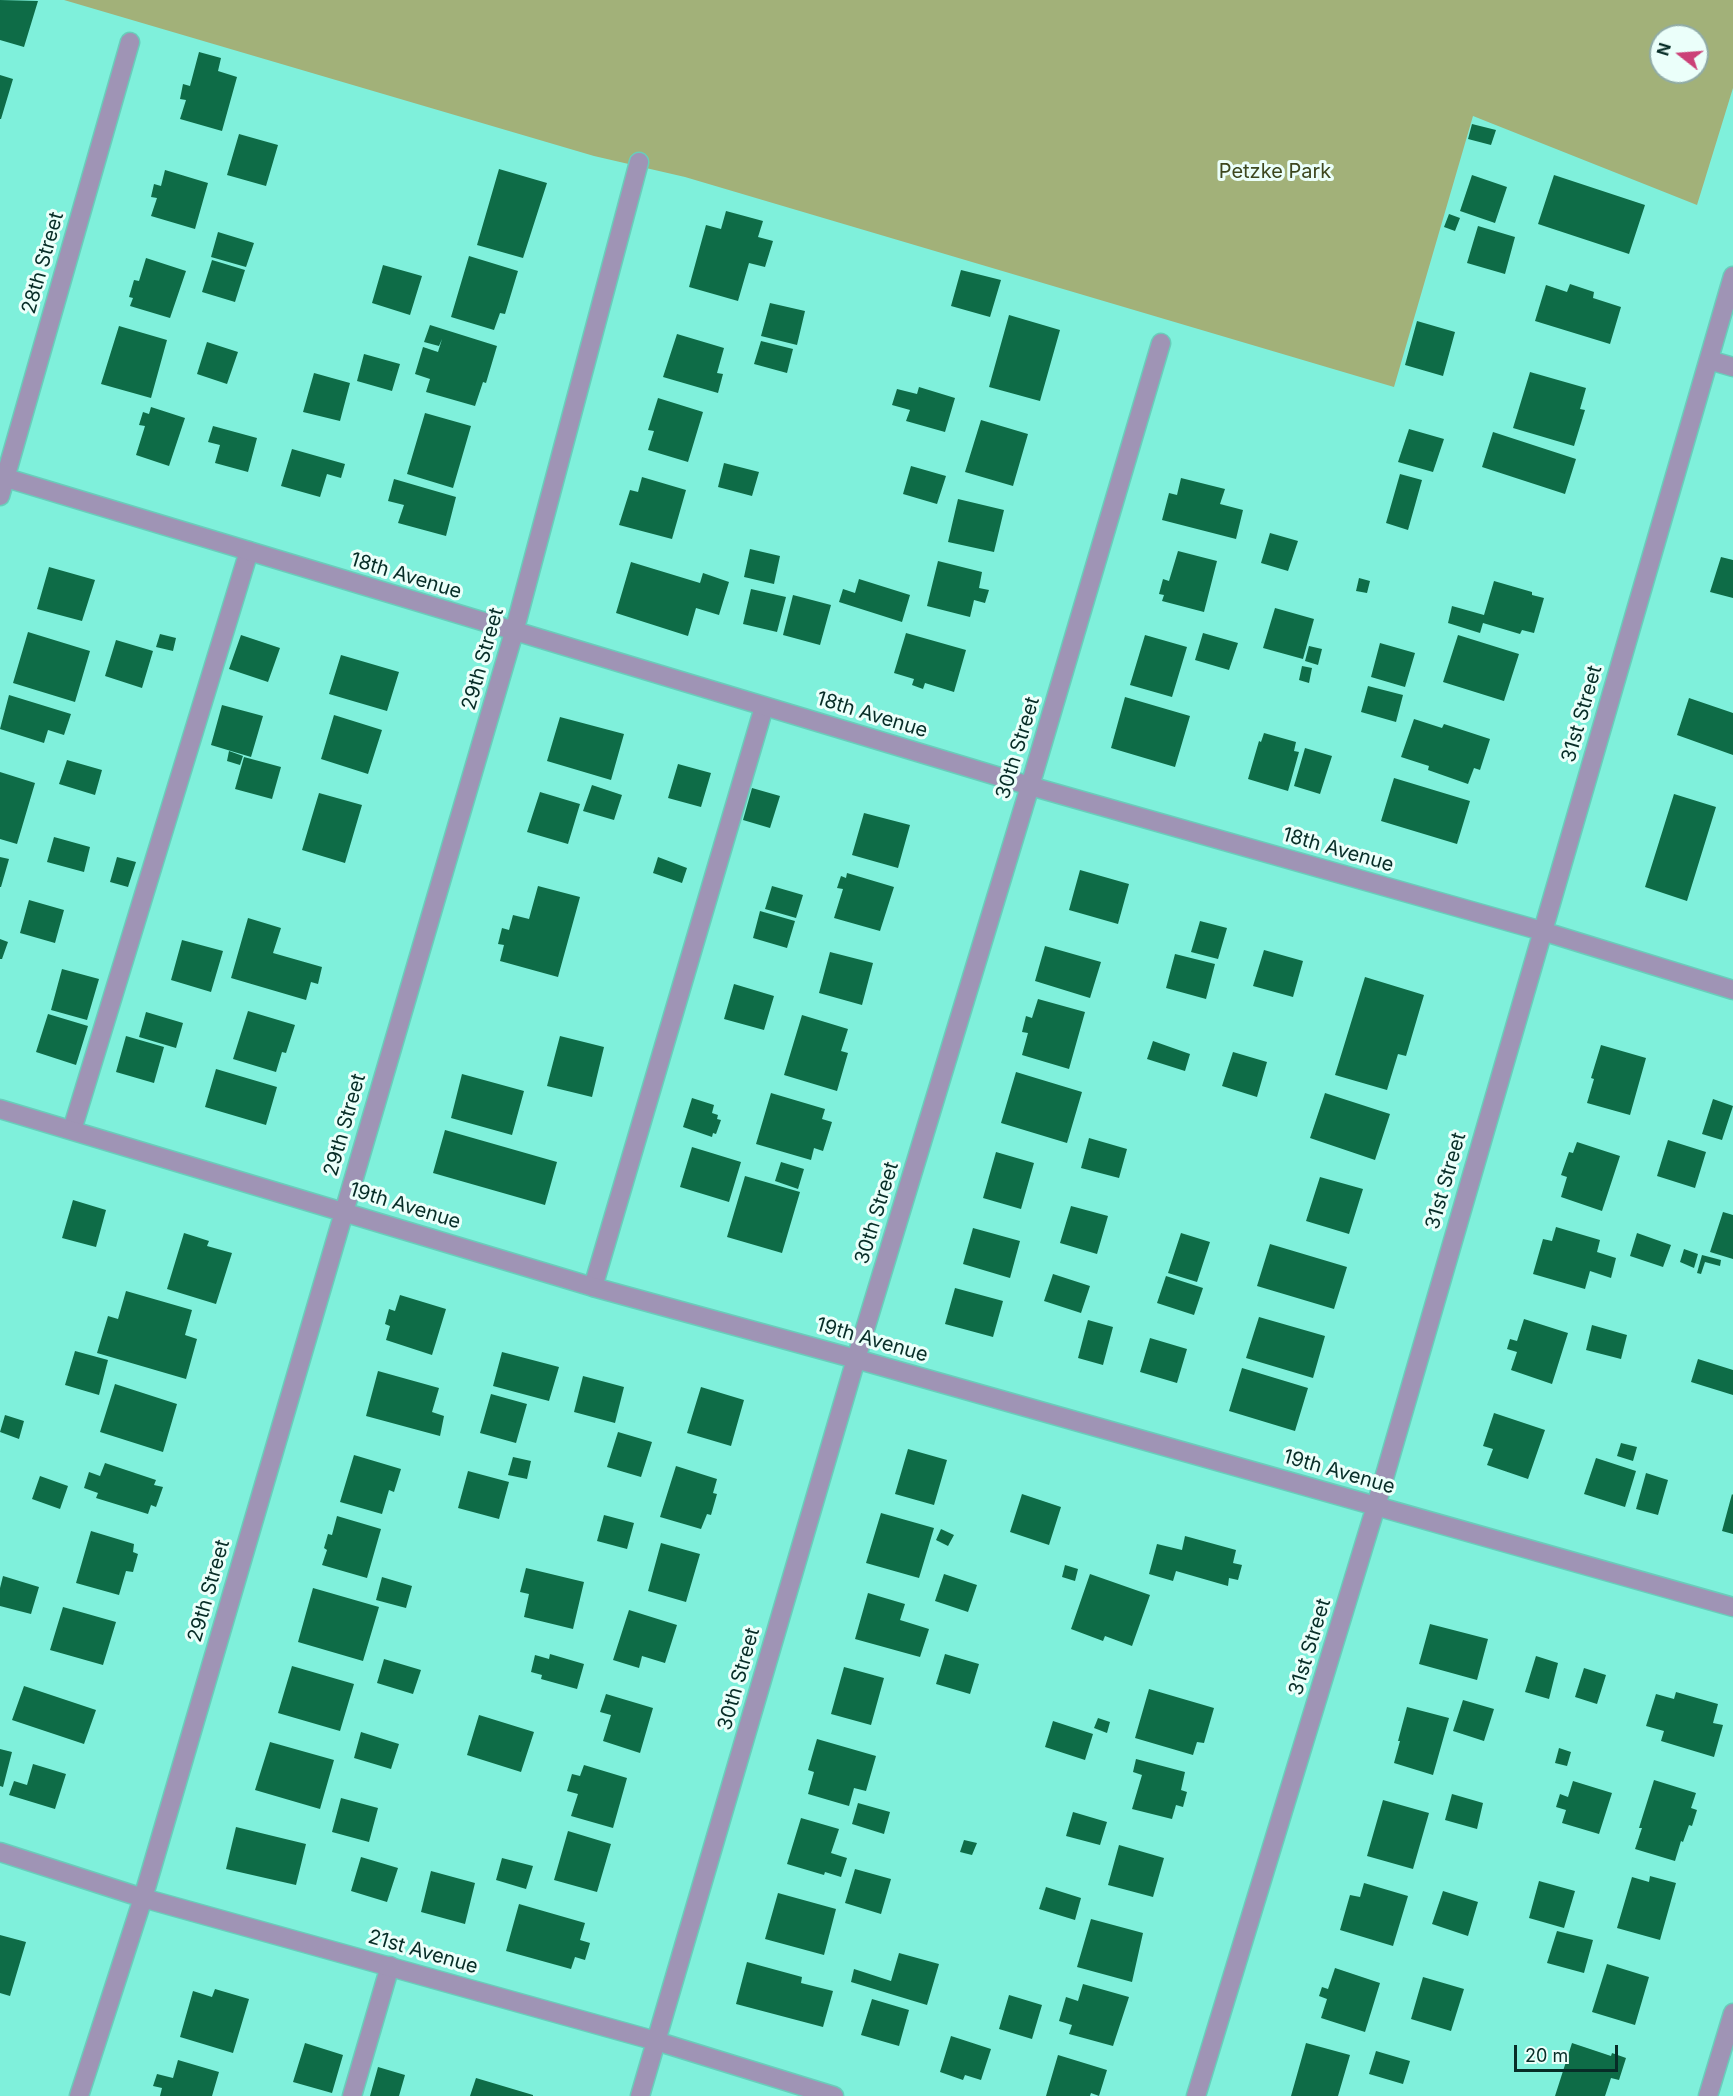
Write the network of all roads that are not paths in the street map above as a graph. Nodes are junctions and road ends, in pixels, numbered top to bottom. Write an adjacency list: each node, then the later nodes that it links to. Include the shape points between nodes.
1 (130, 42): 7 (street, 28th Street)
2 (639, 162): 10 (street, 29th Street)
3 (1733, 276): 5 (street, 31st Street)
4 (1161, 343): 12 (street, 30th Street)
5 (1709, 360): 6 (street); 13 (street, 31st Street)
6 (1733, 367)
7 (3, 477): 8 (street, 28th Street); 9 (street, 18th Avenue)
8 (0, 496)
9 (249, 551): 10 (street, 18th Avenue); 16 (street)
10 (514, 632): 11 (street, 18th Avenue); 17 (street, 29th Street)
11 (764, 706): 12 (street, 18th Avenue); 18 (street)
12 (1030, 786): 13 (street, 18th Avenue); 19 (street, 30th Street)
13 (1542, 931): 14 (street, 18th Avenue); 20 (street, 31st Street)
14 (1733, 990)
15 (0, 1109): 16 (street, 19th Avenue)
16 (72, 1130): 17 (street, 19th Avenue)
17 (343, 1211): 18 (street, 19th Avenue); 23 (street, 29th Street)
18 (593, 1287): 19 (street, 19th Avenue)
19 (856, 1359): 20 (street, 19th Avenue); 26 (street, 30th Street)
20 (1376, 1506): 21 (street, 19th Avenue); 31 (street, 31st Street)
21 (1733, 1607)
22 (0, 1852): 23 (street, 21st Avenue)
23 (143, 1898): 24 (street, 21st Avenue); 27 (street, 29th Street)
24 (390, 1966): 26 (street, 21st Avenue); 28 (street)
25 (1733, 2013): 32 (street)
26 (656, 2041): 29 (street, 30th Street); 30 (street, 21st Avenue)
27 (79, 2096)
28 (352, 2096)
29 (640, 2096)
30 (834, 2096)
31 (1196, 2096)
32 (1708, 2096)

